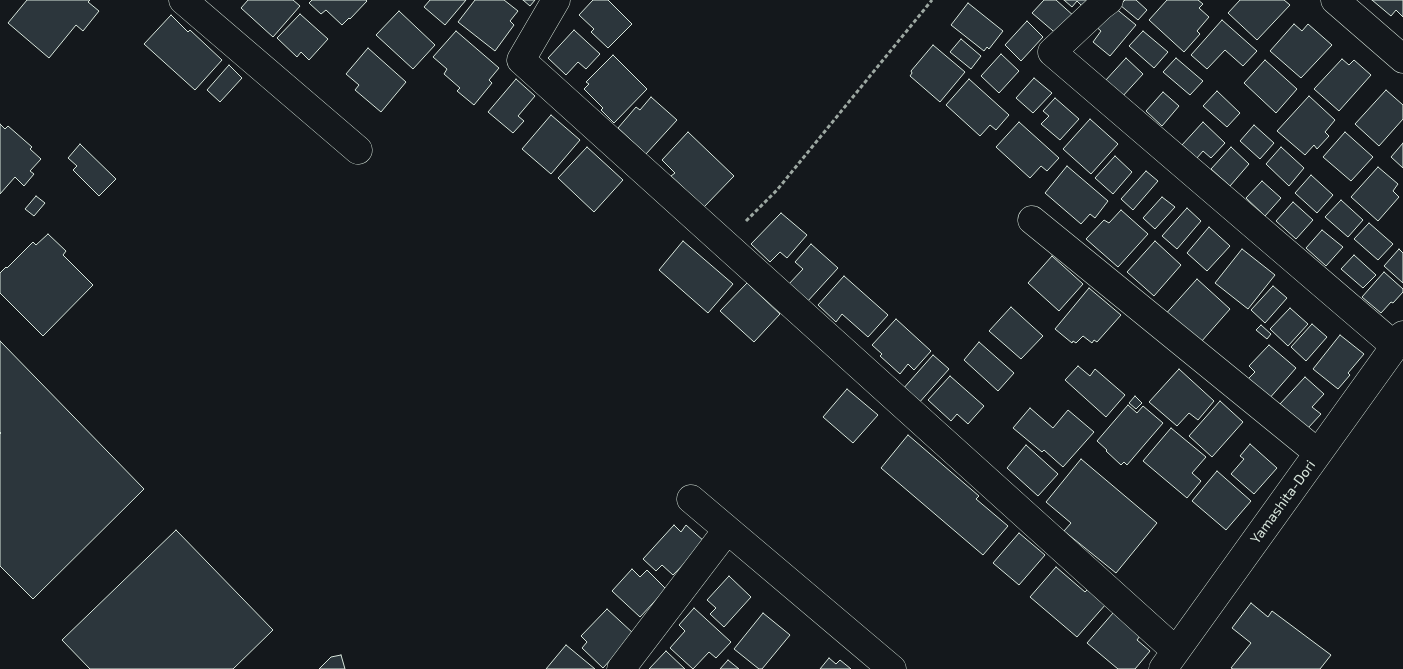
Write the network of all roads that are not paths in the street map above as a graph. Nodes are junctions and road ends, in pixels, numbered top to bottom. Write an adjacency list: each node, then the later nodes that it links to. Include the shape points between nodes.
1 (183, 0): 6 (street)
2 (556, 0): 12 (street, via 522,60 724,243)
3 (1109, 0): 8 (street, via 1052,52)
4 (1335, 0): 5 (street)
5 (1403, 59)
6 (358, 150)
7 (1032, 220): 9 (street)
8 (1399, 340): 9 (street, Yamashita-Dori)
9 (1318, 453): 12 (street, Yamashita-Dori)
10 (691, 499): 11 (street)
11 (727, 530): 13 (street); 14 (street)
12 (1170, 660)
13 (622, 669)
14 (892, 669)

